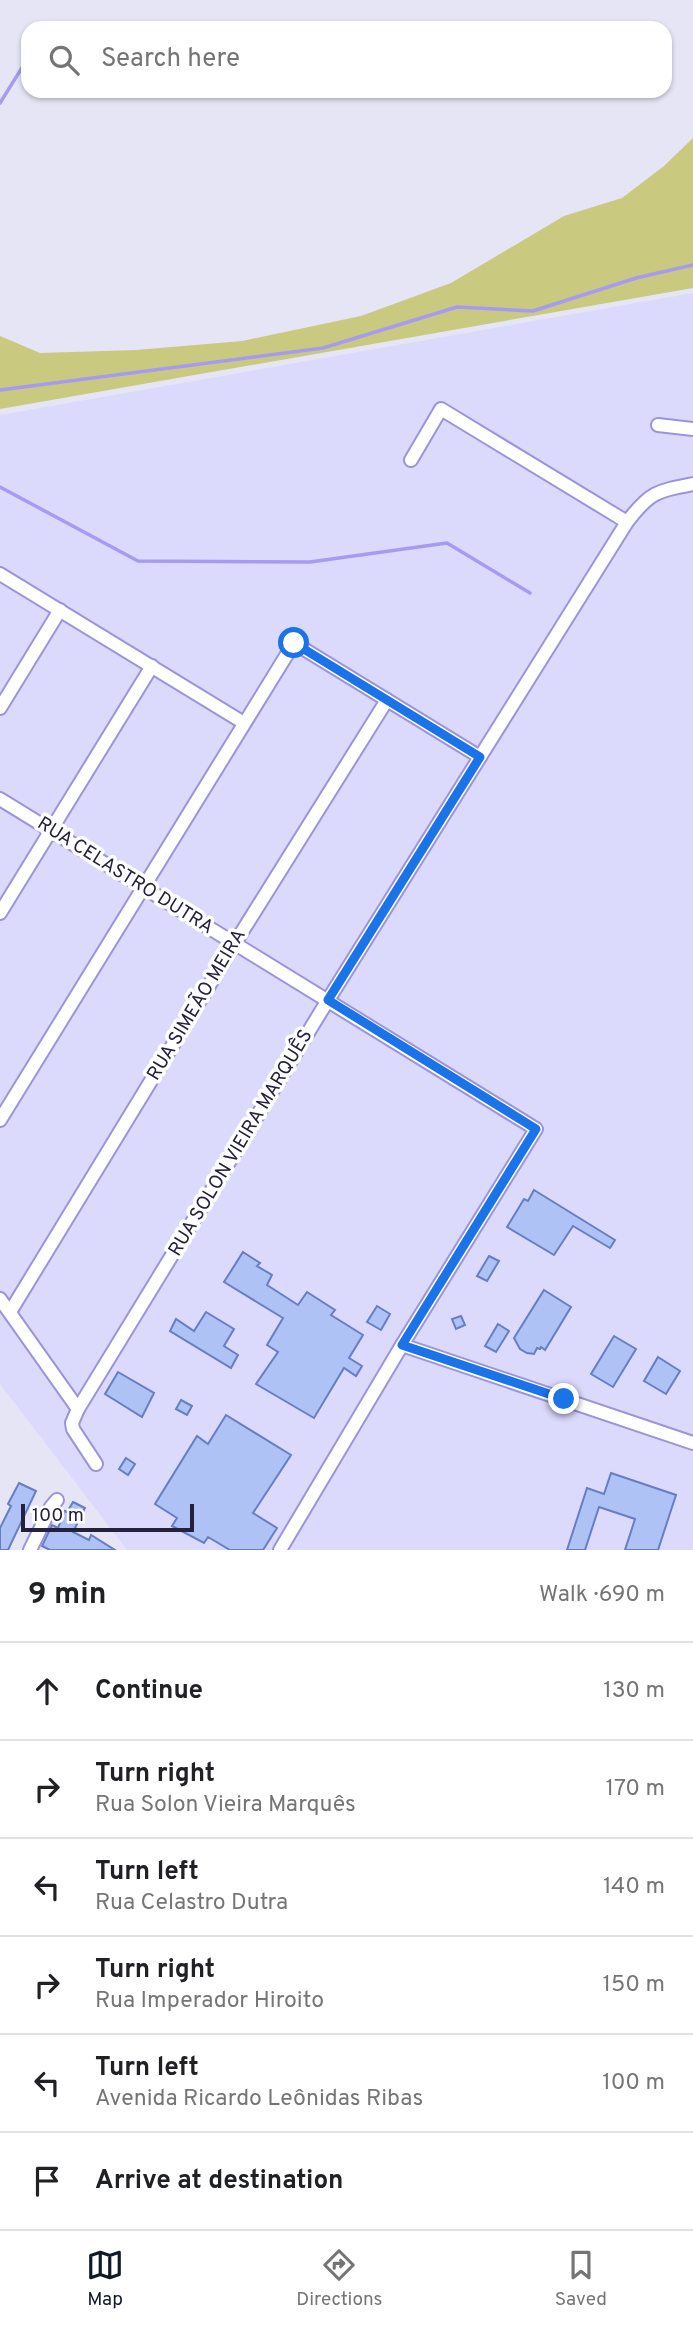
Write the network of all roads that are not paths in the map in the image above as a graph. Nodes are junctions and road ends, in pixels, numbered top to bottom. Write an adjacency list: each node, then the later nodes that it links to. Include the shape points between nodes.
1 (657, 425): 2 (street)
2 (693, 429)
3 (411, 460): 5 (street, via 441,409)
4 (693, 484): 5 (street, RUA SOLON VIEIRA MARQUÊS, via 652,494)
5 (627, 522): 12 (street, RUA SOLON VIEIRA MARQUÊS)
6 (0, 574): 7 (street)
7 (60, 610): 8 (street); 10 (street)
8 (152, 666): 11 (street); 14 (street)
9 (387, 700): 11 (street, via 294,643); 12 (street); 17 (street, RUA SIMEÃO MEIRA)
10 (0, 708)
11 (244, 723): 15 (street)
12 (480, 757): 18 (street, RUA SOLON VIEIRA MARQUÊS)
13 (0, 799): 14 (street, RUA CELASTRO DUTRA)
14 (51, 830): 15 (street, RUA CELASTRO DUTRA); 16 (street)
15 (143, 887): 17 (street, RUA CELASTRO DUTRA); 19 (street)
16 (0, 913)
17 (235, 943): 18 (street, RUA CELASTRO DUTRA); 21 (street, RUA SIMEÃO MEIRA)
18 (328, 1000): 22 (street, RUA CELASTRO DUTRA, via 536,1129); 23 (street, RUA SOLON VIEIRA MARQUÊS)
19 (0, 1120)
20 (0, 1299): 21 (street)
21 (10, 1312): 23 (street)
22 (402, 1345): 24 (street); 28 (street)
23 (78, 1409): 25 (street, via 73,1429)
24 (693, 1443)
25 (96, 1464)
26 (57, 1500): 27 (street)
27 (30, 1550)
28 (280, 1550)

